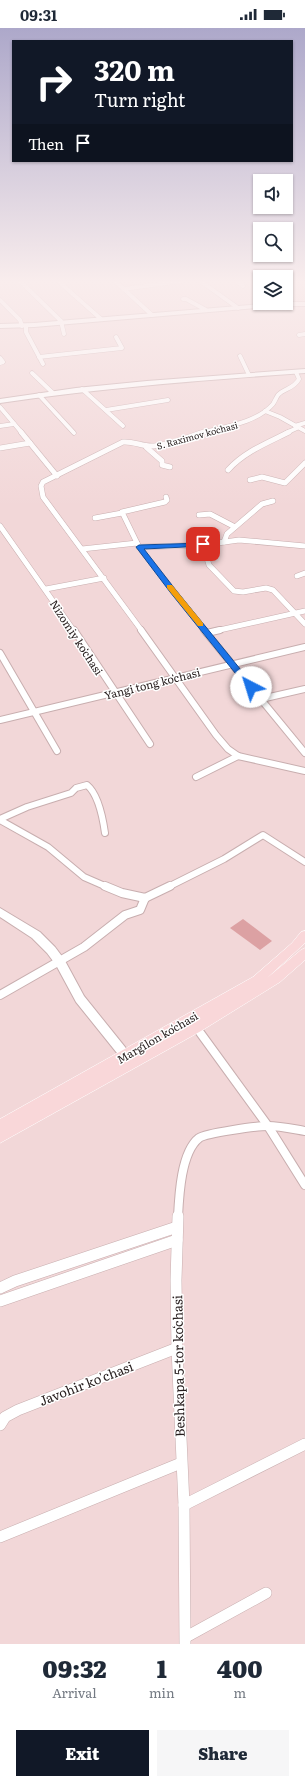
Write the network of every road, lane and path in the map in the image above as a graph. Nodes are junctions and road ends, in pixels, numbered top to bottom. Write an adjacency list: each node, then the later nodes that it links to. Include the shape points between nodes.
1 (54, 355): 3 (street)
2 (240, 356): 10 (street)
3 (39, 357): 6 (street)
4 (0, 358): 5 (street, via 3,362)
5 (0, 363)
6 (43, 364)
7 (305, 371): 8 (street)
8 (296, 372): 10 (street); 18 (street, S. Raximov koʻchasi, via 298,383 278,395)
9 (32, 373): 12 (street)
10 (249, 375): 11 (street)
11 (82, 389): 12 (street); 17 (street, via 90,399)
12 (53, 393): 13 (street)
13 (39, 395): 15 (street); 25 (street)
14 (168, 400): 17 (street)
15 (0, 401)
16 (0, 407): 19 (street)
17 (106, 410): 22 (street)
18 (265, 411): 23 (street); 27 (street, S. Raximov koʻchasi, via 236,424)
19 (14, 424): 21 (street); 26 (street)
20 (305, 424): 23 (street)
21 (0, 426)
22 (123, 426)
23 (296, 427): 24 (street); 31 (street, via 245,455 234,462)
24 (305, 431)
25 (74, 433)
26 (30, 443): 28 (street); 32 (street)
27 (146, 447): 30 (street, via 162,461 162,465); 32 (street, S. Raximov koʻchasi, via 135,442 123,442)
28 (0, 448)
29 (305, 462): 33 (street, via 284,483 262,477)
30 (170, 467)
31 (228, 470)
32 (57, 476): 45 (street, S. Raximov koʻchasi, via 41,486 43,496)
33 (250, 480)
34 (273, 501): 40 (street, via 262,504)
35 (171, 504): 36 (street, via 165,499)
36 (122, 513): 38 (street); 43 (street)
37 (199, 515): 40 (street, via 210,514)
38 (95, 518)
39 (0, 526): 49 (street, Nizomiy koʻchasi)
40 (235, 527): 41 (street)
41 (224, 542): 42 (street); 44 (street, via 254,540)
42 (203, 544): 43 (street); 51 (street, via 209,565 234,591 270,589)
43 (138, 545): 45 (street); 53 (street)
44 (305, 546)
45 (82, 549): 48 (street)
46 (305, 573): 47 (street)
47 (297, 576)
48 (104, 578): 49 (street); 57 (street)
49 (46, 589): 59 (street, Nizomiy koʻchasi)
50 (305, 612): 51 (street)
51 (295, 614): 52 (street); 53 (street)
52 (305, 624)
53 (207, 633): 56 (street)
54 (305, 647): 56 (street, Yangi tong koʻchasi)
55 (0, 652): 61 (street)
56 (232, 664): 57 (street, Yangi tong koʻchasi); 60 (street)
57 (176, 677): 59 (street, Yangi tong koʻchasi); 68 (street, via 216,735)
58 (305, 689): 60 (street)
59 (114, 692): 61 (street, Yangi tong koʻchasi); 64 (street, Nizomiy koʻchasi)
60 (261, 699): 65 (street)
61 (34, 712): 62 (street, Yangi tong koʻchasi); 66 (street)
62 (0, 720)
63 (305, 741): 65 (street)
64 (150, 744)
65 (298, 745): 67 (street)
66 (57, 751)
67 (305, 753)
68 (238, 756): 69 (street); 70 (street)
69 (305, 771)
70 (196, 777)
71 (0, 820): 72 (street, via 28,806 71,793 76,788 87,785 92,789 103,819); 74 (street, via 48,847 84,877 122,893)
72 (105, 833)
73 (305, 862): 74 (street, via 263,835 224,859)
74 (145, 898): 78 (street, via 140,910 120,918 84,947)
75 (0, 912): 78 (street, via 36,935)
76 (305, 935): 81 (main road, Margʻilon koʻchasi, via 296,946 256,980)
77 (303, 958): 80 (main road, Margʻilon koʻchasi, via 276,979)
78 (60, 962): 79 (street); 81 (street, via 80,998)
79 (0, 994)
80 (196, 1027): 83 (street); 85 (main road, Margʻilon koʻchasi)
81 (125, 1055): 82 (main road, Margʻilon koʻchasi)
82 (0, 1126)
83 (268, 1126): 84 (street, Beshkapa 5-tor koʻchasi); 86 (street); 87 (street, Beshkapa 5-tor koʻchasi, via 216,1133 199,1138 186,1159 179,1195)
84 (305, 1131)
85 (0, 1137)
86 (305, 1185)
87 (177, 1227): 88 (street, Beshkapa 5-tor koʻchasi); 89 (street)
88 (177, 1240): 90 (street); 91 (street, Beshkapa 5-tor koʻchasi)
89 (0, 1288)
90 (0, 1301)
91 (177, 1348): 92 (street, Javohir ko'chasi, via 18,1410 5,1417); 94 (street, Beshkapa 5-tor koʻchasi)
92 (0, 1426)
93 (305, 1444): 95 (street)
94 (181, 1463): 95 (street, Beshkapa 5-tor koʻchasi); 96 (street)
95 (184, 1505): 98 (street, Beshkapa 5-tor koʻchasi)
96 (0, 1538)
97 (266, 1594): 98 (street, Beshkapa 5-tor koʻchasi)
98 (186, 1640)

